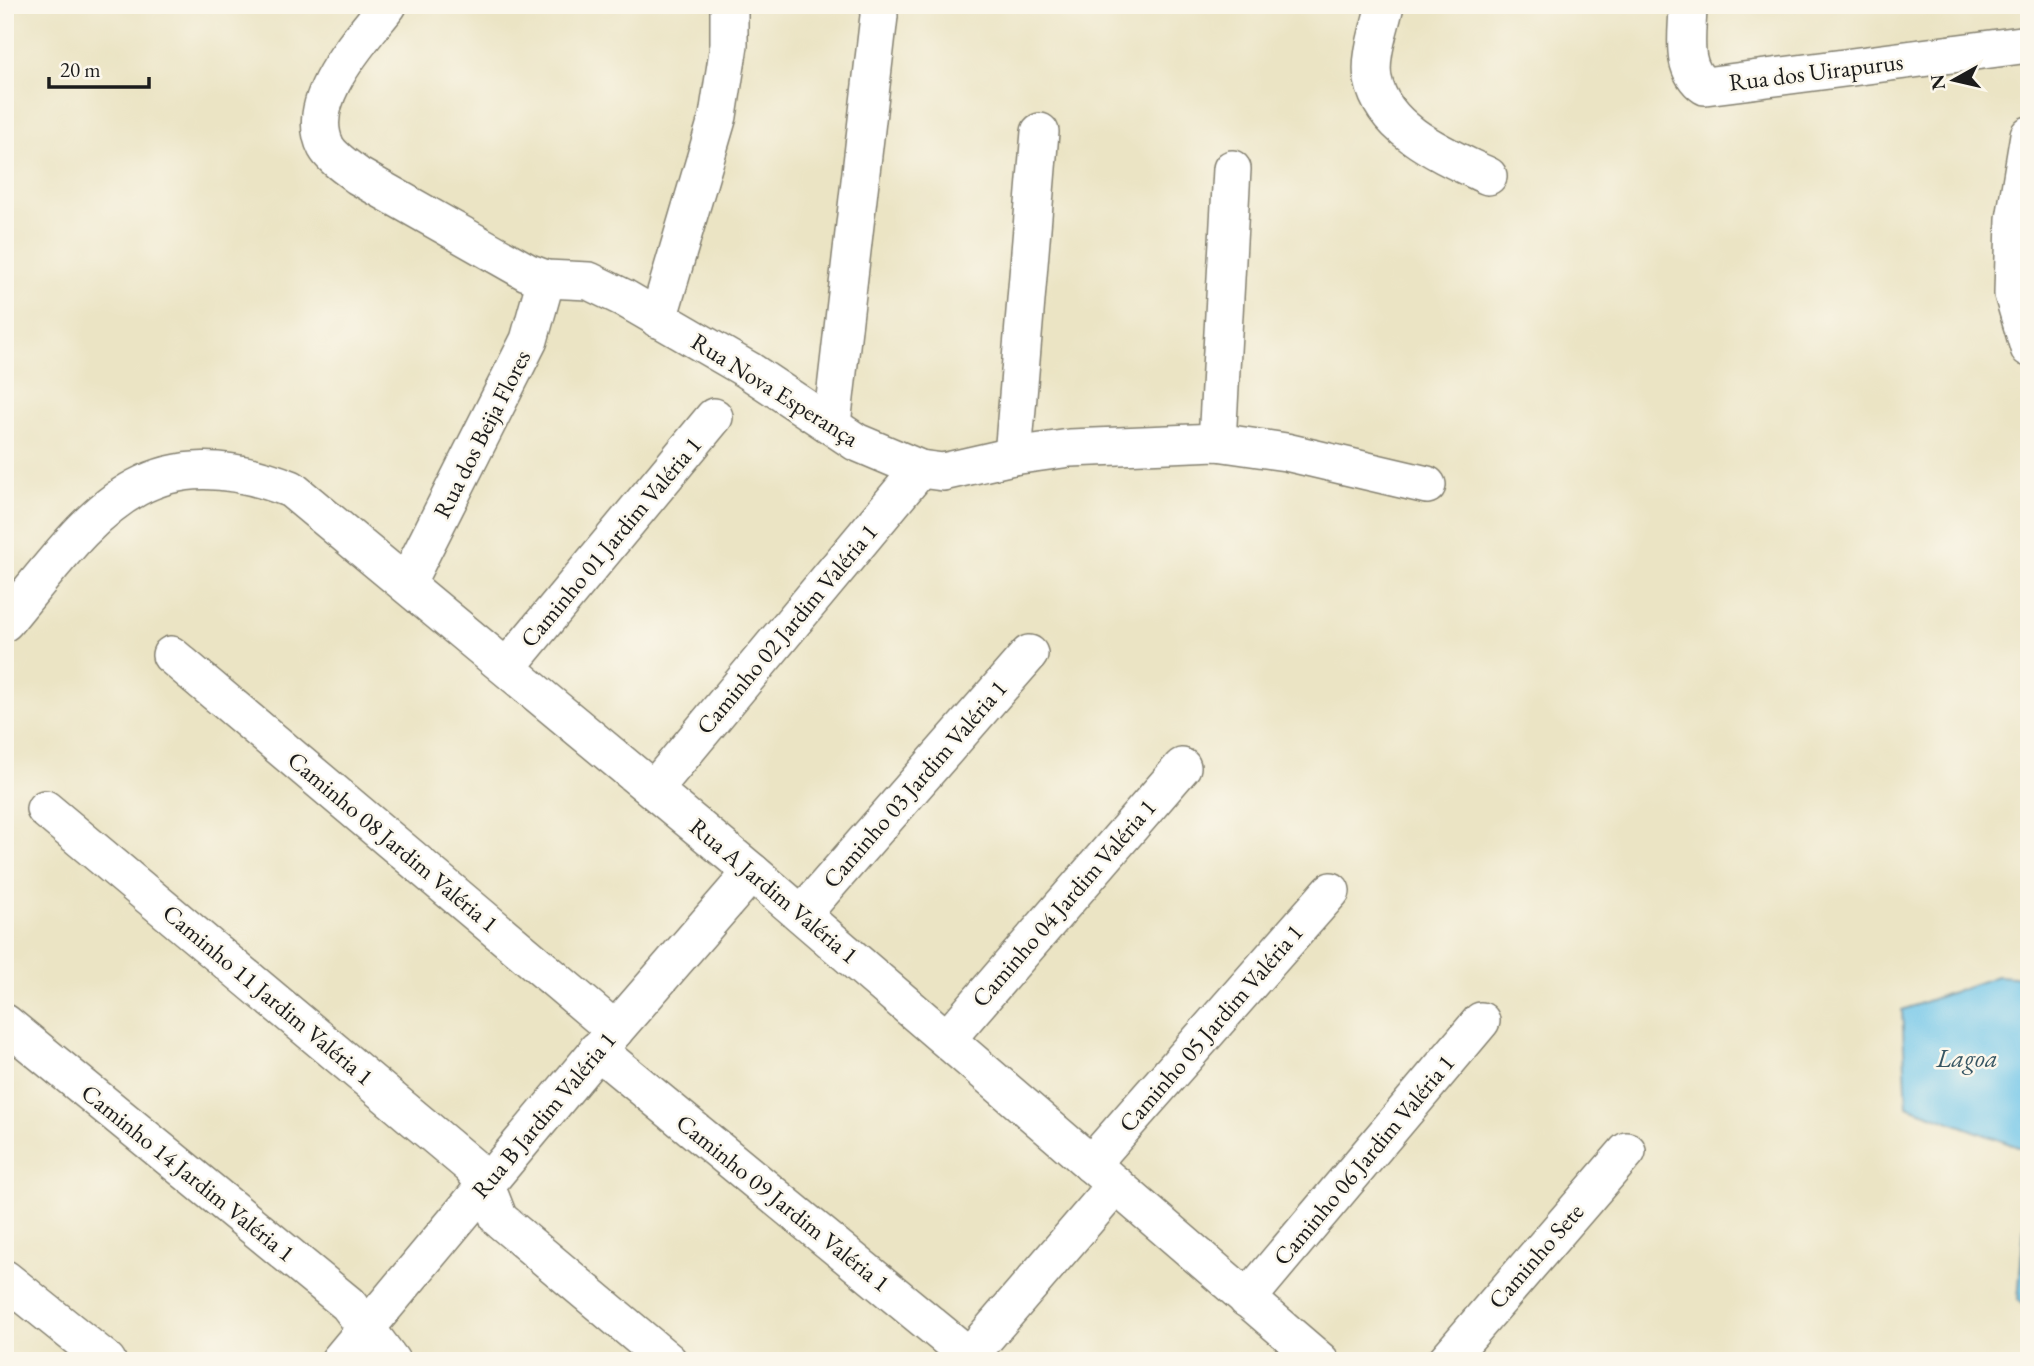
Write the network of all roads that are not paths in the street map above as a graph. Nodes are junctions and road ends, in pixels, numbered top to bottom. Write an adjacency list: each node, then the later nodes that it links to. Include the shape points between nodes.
1 (388, 5): 11 (street, Rua Nova Esperança, via 326,94 321,131 327,148 358,176)
2 (729, 5): 13 (street, via 729,45 718,116)
3 (1385, 5): 10 (street, via 1373,58 1380,99 1432,150)
4 (879, 16): 16 (street)
5 (1688, 18): 6 (street, Rua dos Uirapurus, via 1687,60 1690,71 1705,86)
6 (2029, 44)
7 (1040, 132): 18 (street)
8 (2029, 135): 12 (street, via 2015,219)
9 (1232, 169): 17 (street)
10 (1488, 176)
11 (546, 279): 13 (street, Rua Nova Esperança, via 589,281); 21 (street, Rua dos Beija Flores, via 529,340)
12 (2021, 290): 14 (street)
13 (658, 319): 16 (street, Rua Nova Esperança)
14 (2029, 348)
15 (714, 417): 25 (street, Caminho 01 Jardim Valéria 1)
16 (832, 424): 19 (street, Rua Nova Esperança, via 866,447)
17 (1217, 442): 18 (street, Rua Nova Esperança, via 1131,443); 20 (street, Rua Nova Esperança, via 1286,452)
18 (1013, 456): 19 (street, Rua Nova Esperança, via 943,472)
19 (920, 469): 27 (street, Caminho 02 Jardim Valéria 1)
20 (1427, 485)
21 (406, 584): 22 (street, Rua A Jardim Valéria 1, via 291,489 261,477 201,470 170,473 114,500 86,524); 25 (street, Rua A Jardim Valéria 1)
22 (5, 622)
23 (1029, 654): 31 (street, Caminho 03 Jardim Valéria 1)
24 (172, 655): 35 (street, Caminho 08 Jardim Valéria 1)
25 (508, 666): 27 (street, Rua A Jardim Valéria 1)
26 (1182, 767): 34 (street, Caminho 04 Jardim Valéria 1)
27 (654, 789): 29 (street, Rua A Jardim Valéria 1)
28 (45, 809): 38 (street, Caminho 11 Jardim Valéria 1, via 471,1166)
29 (752, 872): 31 (street, Rua A Jardim Valéria 1); 35 (street, Rua B Jardim Valéria 1)
30 (1331, 891): 37 (street, Caminho 05 Jardim Valéria 1)
31 (802, 914): 34 (street, Rua A Jardim Valéria 1)
32 (1481, 1021): 40 (street, Caminho 06 Jardim Valéria 1)
33 (5, 1023): 41 (street, Caminho 14 Jardim Valéria 1, via 348,1304)
34 (947, 1039): 37 (street, Rua A Jardim Valéria 1)
35 (606, 1040): 38 (street, Rua B Jardim Valéria 1); 42 (street, Caminho 09 Jardim Valéria 1)
36 (1627, 1151): 48 (street, Caminho Sete)
37 (1104, 1175): 40 (street, Rua A Jardim Valéria 1); 42 (street, Caminho 05 Jardim Valéria 1)
38 (486, 1186): 41 (street, Rua B Jardim Valéria 1); 46 (street, Caminho 11 Jardim Valéria 1, via 499,1219)
39 (5, 1279): 43 (street)
40 (1247, 1299): 47 (street, Rua A Jardim Valéria 1)
41 (367, 1326): 44 (street, Rua B Jardim Valéria 1); 45 (street, Caminho 14 Jardim Valéria 1)
42 (969, 1359)
43 (107, 1361)
44 (339, 1361)
45 (391, 1361)
46 (668, 1361)
47 (1320, 1361)
48 (1446, 1361)

